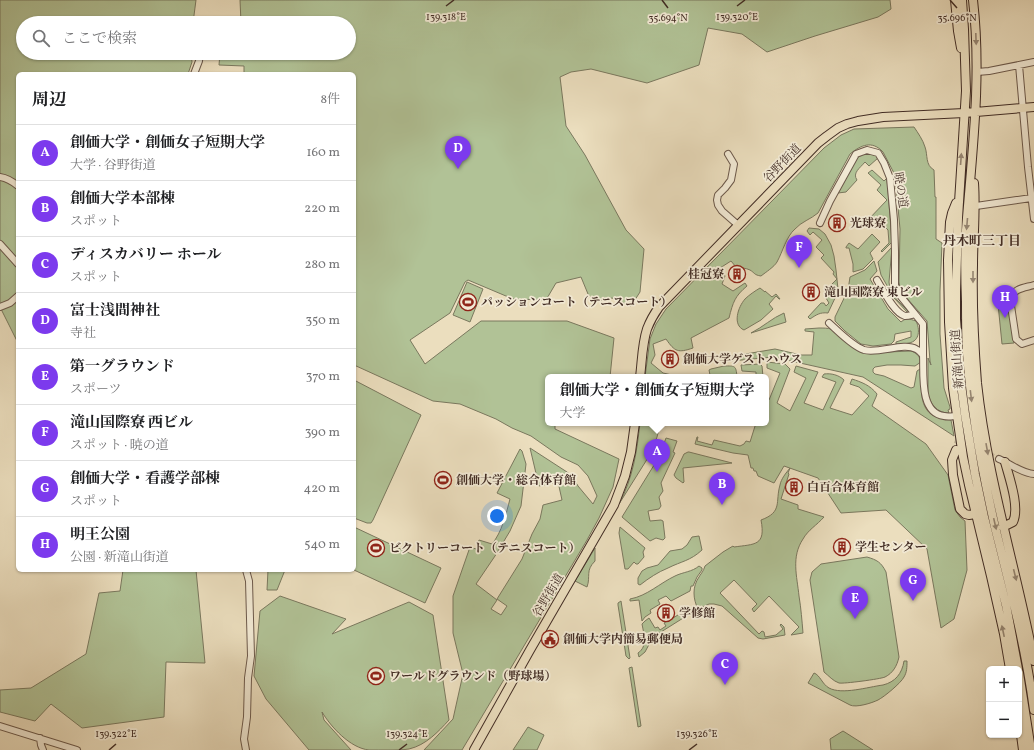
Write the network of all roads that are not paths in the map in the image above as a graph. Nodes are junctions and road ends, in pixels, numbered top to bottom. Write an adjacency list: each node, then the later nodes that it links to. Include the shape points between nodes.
1 (955, 0): 9 (main road)
2 (962, 0): 9 (main road, 新滝山街道)
3 (973, 0): 5 (main road, 新滝山街道)
4 (979, 0): 5 (main road)
5 (975, 19): 11 (main road, 新滝山街道, one-way to 11)
6 (198, 60): 10 (street)
7 (1034, 62): 8 (street)
8 (1019, 65): 11 (street); 13 (street)
9 (965, 69): 15 (main road, 新滝山街道)
10 (195, 72)
11 (977, 72): 14 (main road, 新滝山街道)
12 (1034, 107): 13 (main road, 谷野街道)
13 (1023, 108): 14 (main road, 谷野街道); 18 (street)
14 (976, 111): 15 (main road, 谷野街道); 17 (main road, 新滝山街道)
15 (964, 113): 21 (main road, 新滝山街道, one-way to 15); 26 (main road, 谷野街道, via 870,119 838,128 818,144)
16 (728, 154): 26 (street, via 734,164 731,180 718,195 717,200 722,211)
17 (973, 155): 23 (main road); 50 (main road, 新滝山街道, one-way to 50, via 965,262 970,388 986,488 1016,610)
18 (1031, 166): 22 (street)
19 (0, 177): 20 (street)
20 (16, 184)
21 (959, 198): 38 (main road, via 950,222 948,260 949,329); 48 (main road, 新滝山街道, via 956,319 960,376 975,474)
22 (1031, 198): 23 (street); 24 (street)
23 (976, 206): 44 (main road, one-way to 44, via 973,289 977,382 987,450)
24 (1034, 219)
25 (820, 222): 33 (street, 暁の道, via 856,154 867,150 878,153 890,178 894,220 895,285 898,293)
26 (738, 225): 37 (main road, 谷野街道, via 659,307 651,319 646,330)
27 (0, 244): 28 (street)
28 (16, 262)
29 (877, 280): 33 (street, via 891,304 901,314)
30 (1034, 285): 35 (street, via 1015,291 1010,299 1016,339 1022,344)
31 (16, 298): 32 (street)
32 (0, 306)
33 (915, 314): 36 (street, 暁の道, via 923,324)
34 (829, 323): 36 (street, via 863,350 908,347)
35 (1034, 340)
36 (923, 355): 38 (street, via 927,403 938,414)
37 (640, 374)
38 (957, 416): 43 (main road)
39 (634, 426): 57 (main road, 谷野街道, via 626,476 614,505)
40 (956, 450): 43 (main road, via 952,467 960,509 965,514)
41 (1002, 460): 42 (street); 44 (main road, via 1011,483 1016,508 1013,522)
42 (1034, 474)
43 (975, 514): 47 (main road, one-way to 43)
44 (1003, 527): 46 (main road, one-way to 46)
45 (247, 572): 56 (street, via 251,656 244,739)
46 (1034, 661)
47 (1009, 666)
48 (1017, 666)
49 (1022, 692): 59 (main road)
50 (1034, 710)
51 (0, 726): 52 (street)
52 (40, 738): 54 (street); 55 (street)
53 (1021, 738): 58 (main road)
54 (43, 750)
55 (77, 750)
56 (246, 750)
57 (474, 750)
58 (1023, 750)
59 (1031, 750)

